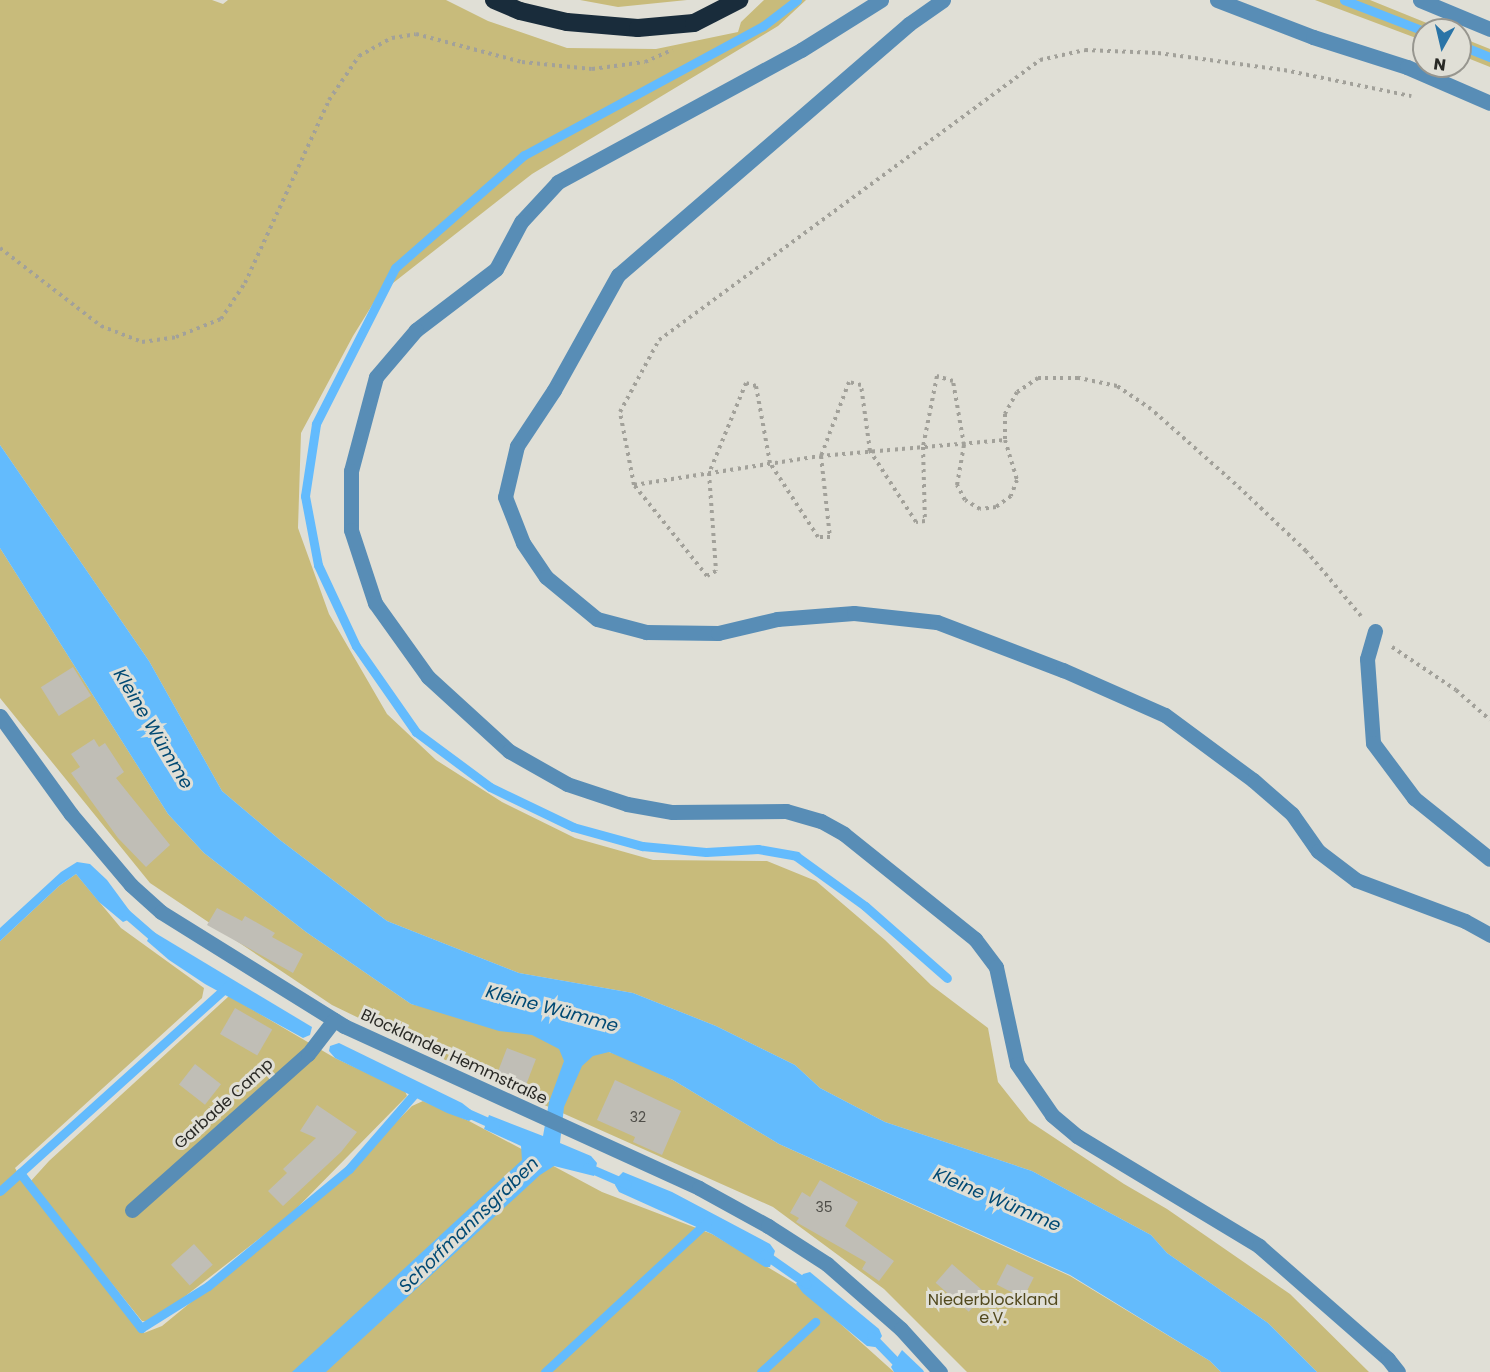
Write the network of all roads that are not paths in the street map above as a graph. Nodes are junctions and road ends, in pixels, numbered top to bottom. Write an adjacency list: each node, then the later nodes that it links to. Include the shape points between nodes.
1 (494, 0): 2 (highway, via 520,11 567,22 638,28 694,23)
2 (739, 0)
3 (881, 0): 16 (street, via 801,50 558,182 521,222 496,269 416,330 376,377 351,471 351,530 375,603 428,677 509,751 567,784 627,804 672,812 786,811 821,821 844,834 975,939 996,967 1017,1064 1052,1115 1077,1136 1259,1246)
4 (943, 0): 12 (street, via 909,24 618,275 554,390 517,446 505,496 523,543 546,577 597,619 646,632 718,633 777,619 854,614 937,622 1063,670 1165,715 1253,780 1292,814 1318,851 1356,880 1465,921)
5 (1217, 0): 8 (street, via 1407,67)
6 (1420, 0): 7 (street)
7 (1490, 29)
8 (1490, 103)
9 (1375, 631): 11 (street, via 1367,659 1373,742 1414,798)
10 (0, 716): 13 (street, Blocklander Hemmstraße, via 71,814 131,885 161,912)
11 (1490, 859)
12 (1490, 935)
13 (334, 1020): 14 (street, Garbade Camp, via 308,1054); 15 (street, Blocklander Hemmstraße, via 699,1188 768,1226 827,1264 901,1329)
14 (132, 1210)
15 (940, 1372)
16 (1398, 1372)

